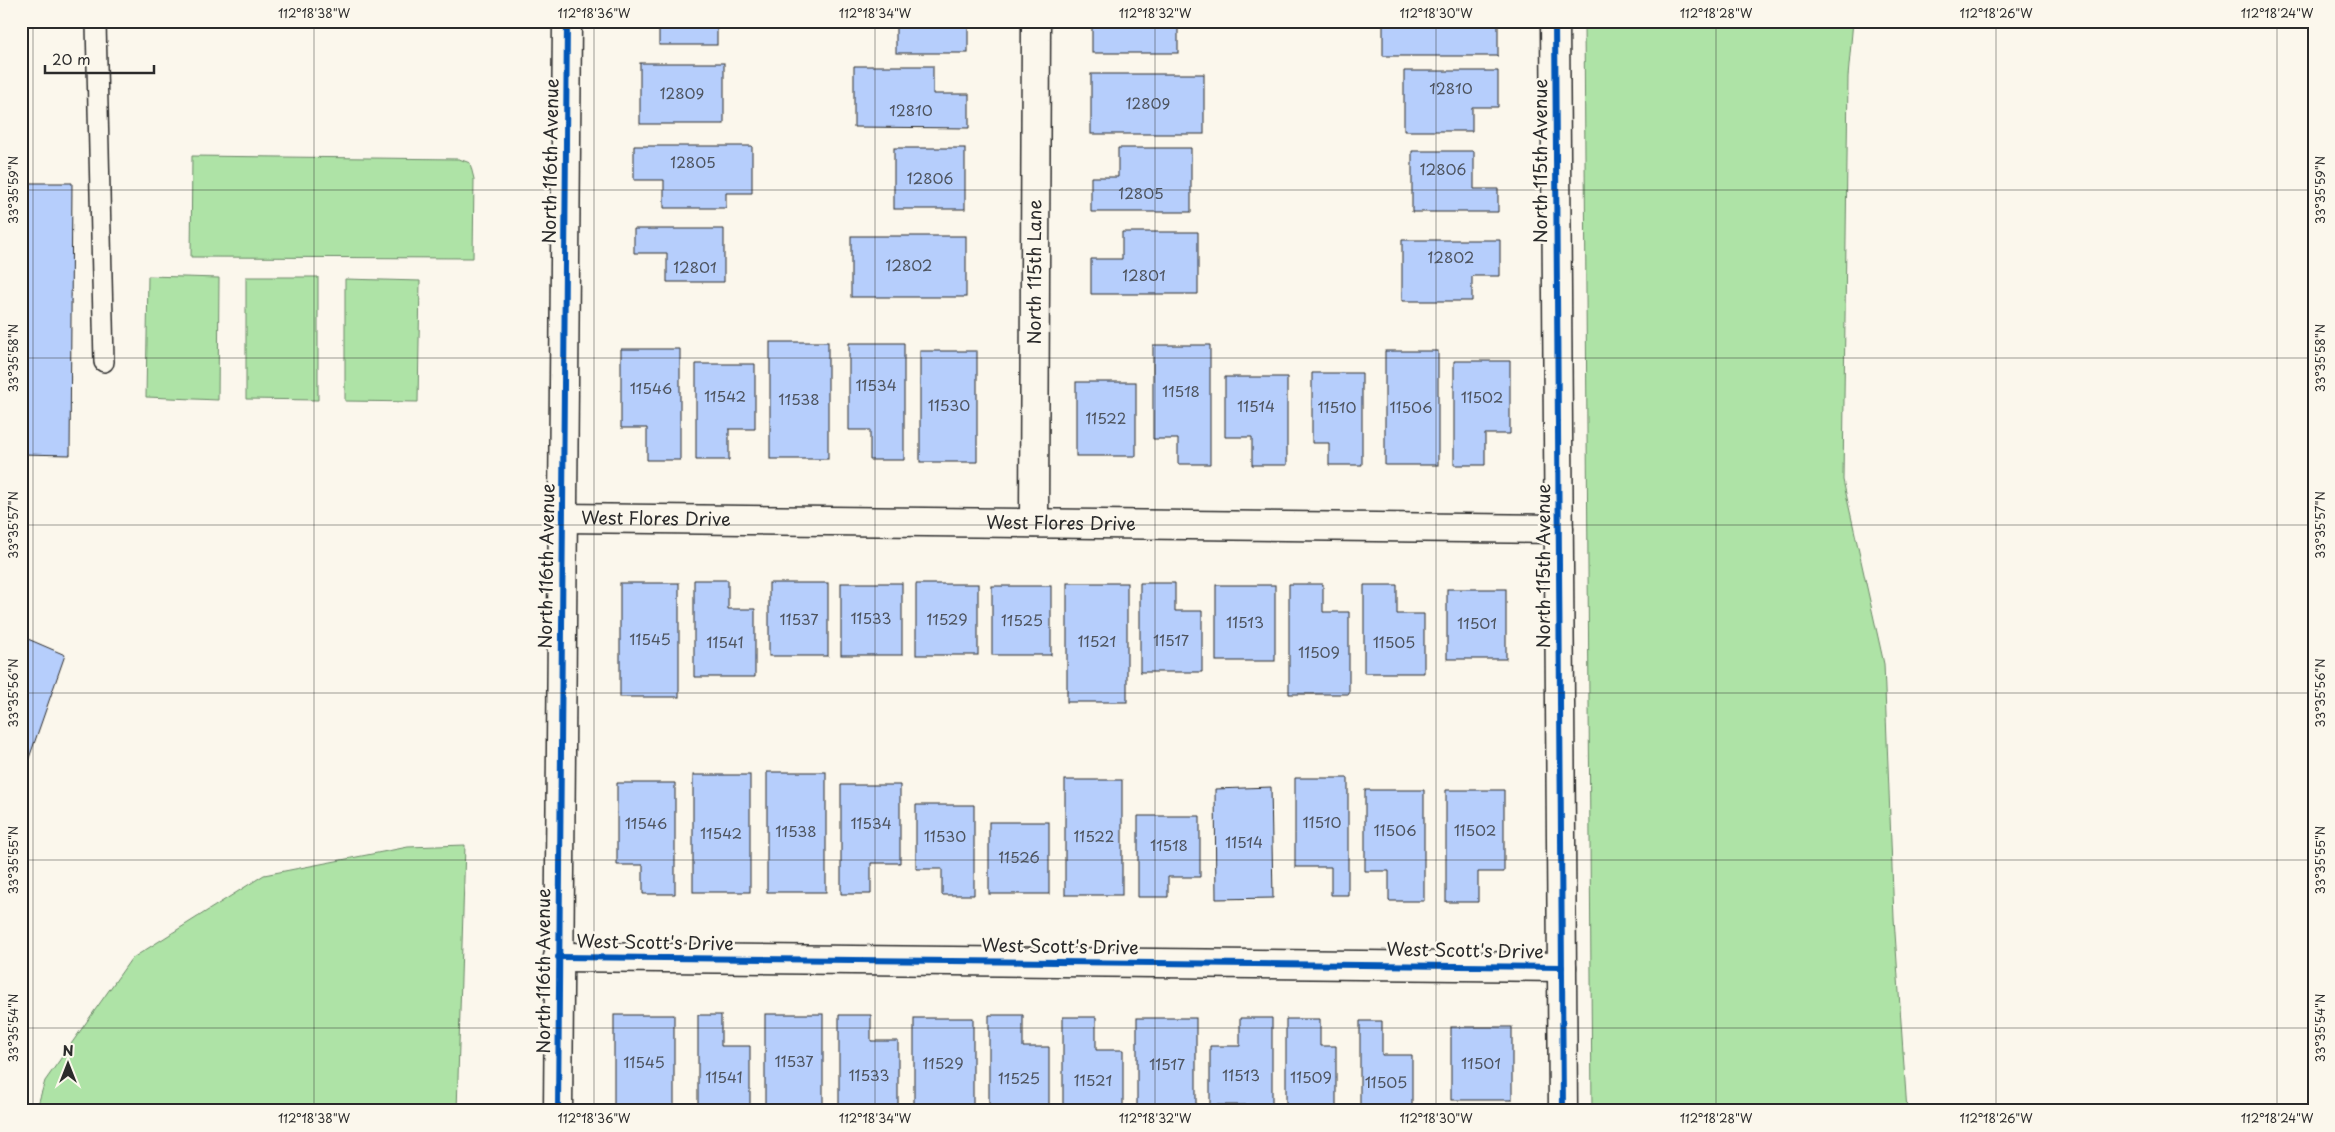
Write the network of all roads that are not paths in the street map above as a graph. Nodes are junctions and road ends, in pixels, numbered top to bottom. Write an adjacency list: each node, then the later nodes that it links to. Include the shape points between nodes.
1 (94, 21): 5 (lane)
2 (567, 21): 6 (street, North 116th Avenue)
3 (1036, 21): 7 (street, North 115th Lane)
4 (1555, 21): 8 (street, North 115th Avenue)
5 (104, 362)
6 (562, 518): 7 (street, West Flores Drive); 9 (street, North 116th Avenue)
7 (1034, 523): 8 (street, West Flores Drive)
8 (1559, 529): 10 (street, North 115th Avenue)
9 (558, 957): 10 (street, West Scott's Drive); 11 (street, North 116th Avenue)
10 (1562, 967): 12 (street, North 115th Avenue)
11 (558, 1111)
12 (1563, 1111)

